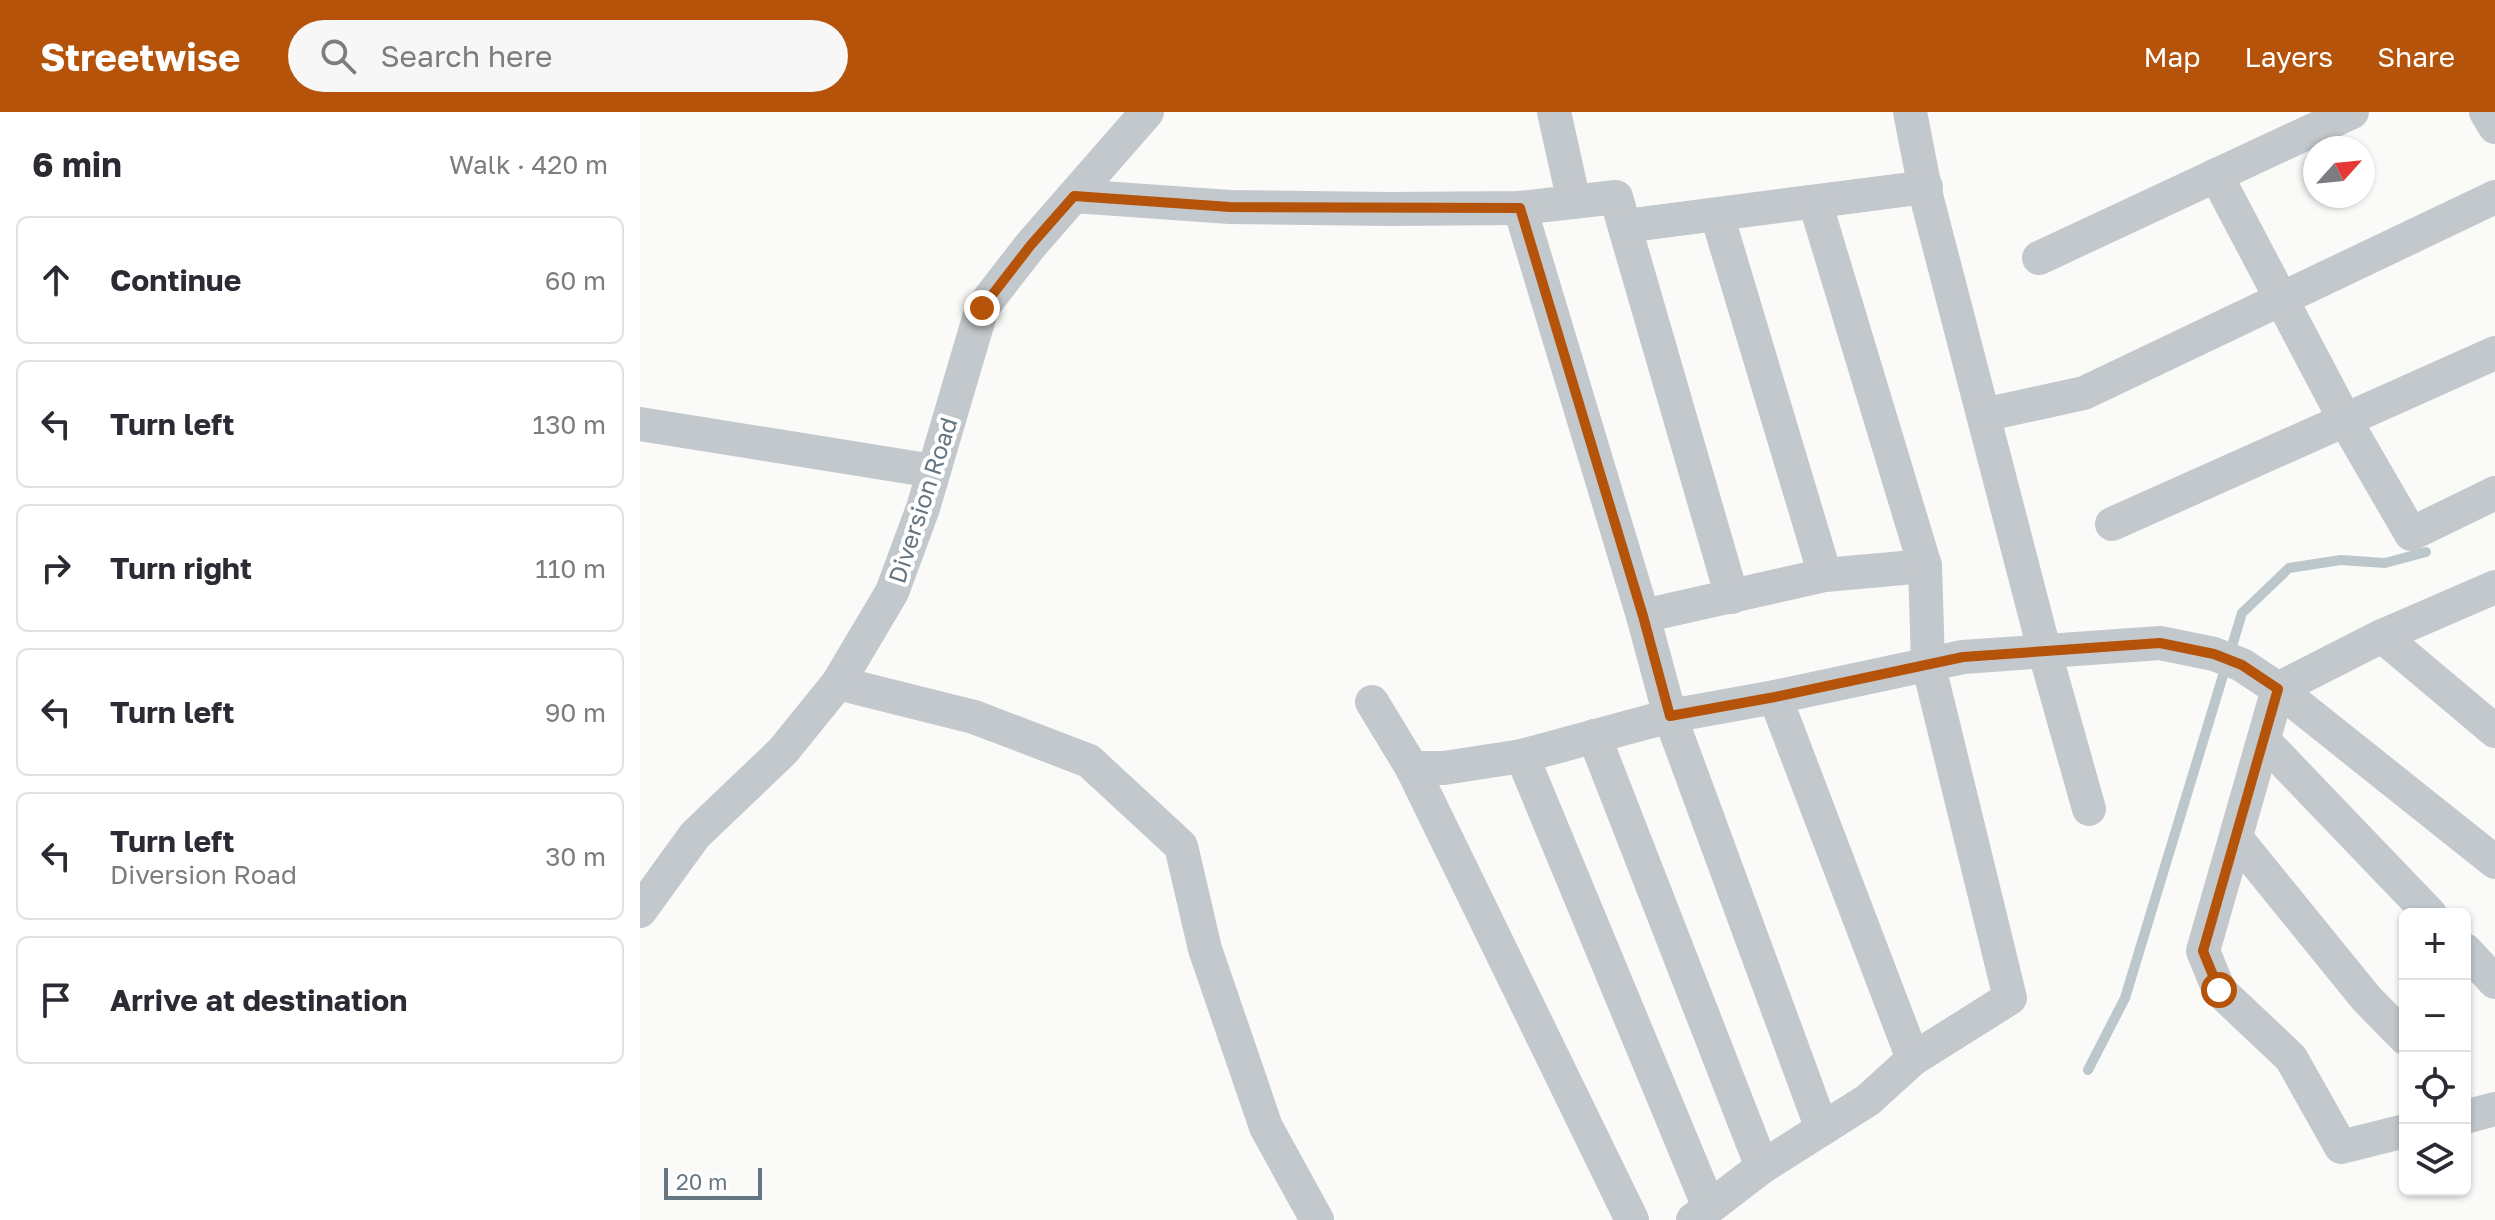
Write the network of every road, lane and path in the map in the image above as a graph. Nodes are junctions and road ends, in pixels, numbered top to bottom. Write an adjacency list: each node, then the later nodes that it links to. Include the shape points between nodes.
1 (1147, 112): 9 (street, Diversion Road)
2 (1554, 112): 11 (street)
3 (1910, 112): 8 (street)
4 (2352, 112): 7 (street)
5 (2486, 112): 6 (street)
6 (2495, 127)
7 (2216, 175): 16 (street); 17 (street)
8 (1926, 187): 12 (street); 19 (street)
9 (1074, 196): 13 (street, via 1230,207); 22 (street, Diversion Road, via 982,308)
10 (2495, 197): 17 (street)
11 (1574, 202): 13 (street); 15 (street, via 1616,197)
12 (1815, 202): 14 (street); 25 (street)
13 (1520, 208): 29 (street)
14 (1717, 215): 15 (street); 26 (street)
15 (1625, 226): 28 (street)
16 (2039, 258)
17 (2281, 299): 19 (street, via 2084,393); 20 (street)
18 (2495, 353): 20 (street)
19 (1983, 415): 31 (street)
20 (2345, 420): 23 (street, via 2411,534); 24 (street)
21 (640, 424): 22 (street)
22 (933, 471): 33 (street, Diversion Road, via 892,592)
23 (2495, 493)
24 (2112, 524)
25 (1925, 566): 26 (street); 32 (street)
26 (1825, 575): 28 (street)
27 (2491, 594): 30 (street)
28 (1732, 597): 29 (street)
29 (1643, 616): 37 (street)
30 (2382, 636): 34 (street); 38 (street)
31 (2045, 653): 32 (street); 34 (street, via 2160,643 2228,659); 43 (street)
32 (1928, 663): 35 (street); 51 (street, via 2010,998)
33 (838, 683): 47 (street, Diversion Road, via 783,751 695,835); 56 (street, via 974,717 1089,761 1181,846 1205,949 1266,1127)
34 (2278, 689): 40 (street); 45 (street)
35 (1775, 697): 37 (street); 51 (street)
36 (1372, 702): 42 (street)
37 (1670, 716): 39 (street); 52 (street)
38 (2495, 731)
39 (1594, 736): 41 (street); 54 (street)
40 (2264, 741): 44 (street); 46 (street)
41 (1522, 756): 42 (street); 55 (street)
42 (1412, 768): 57 (street)
43 (2089, 809)
44 (2236, 838): 50 (street); 53 (street, via 2203,951 2219,990 2291,1058 2341,1147)
45 (2495, 862)
46 (2424, 908)
47 (640, 911)
48 (2471, 956): 49 (street)
49 (2495, 982)
50 (2399, 1032)
51 (1913, 1059): 52 (street, via 1868,1100)
52 (1822, 1129): 54 (street)
53 (2399, 1132)
54 (1762, 1167): 55 (street)
55 (1701, 1214)
56 (1317, 1220)
57 (1632, 1220)

